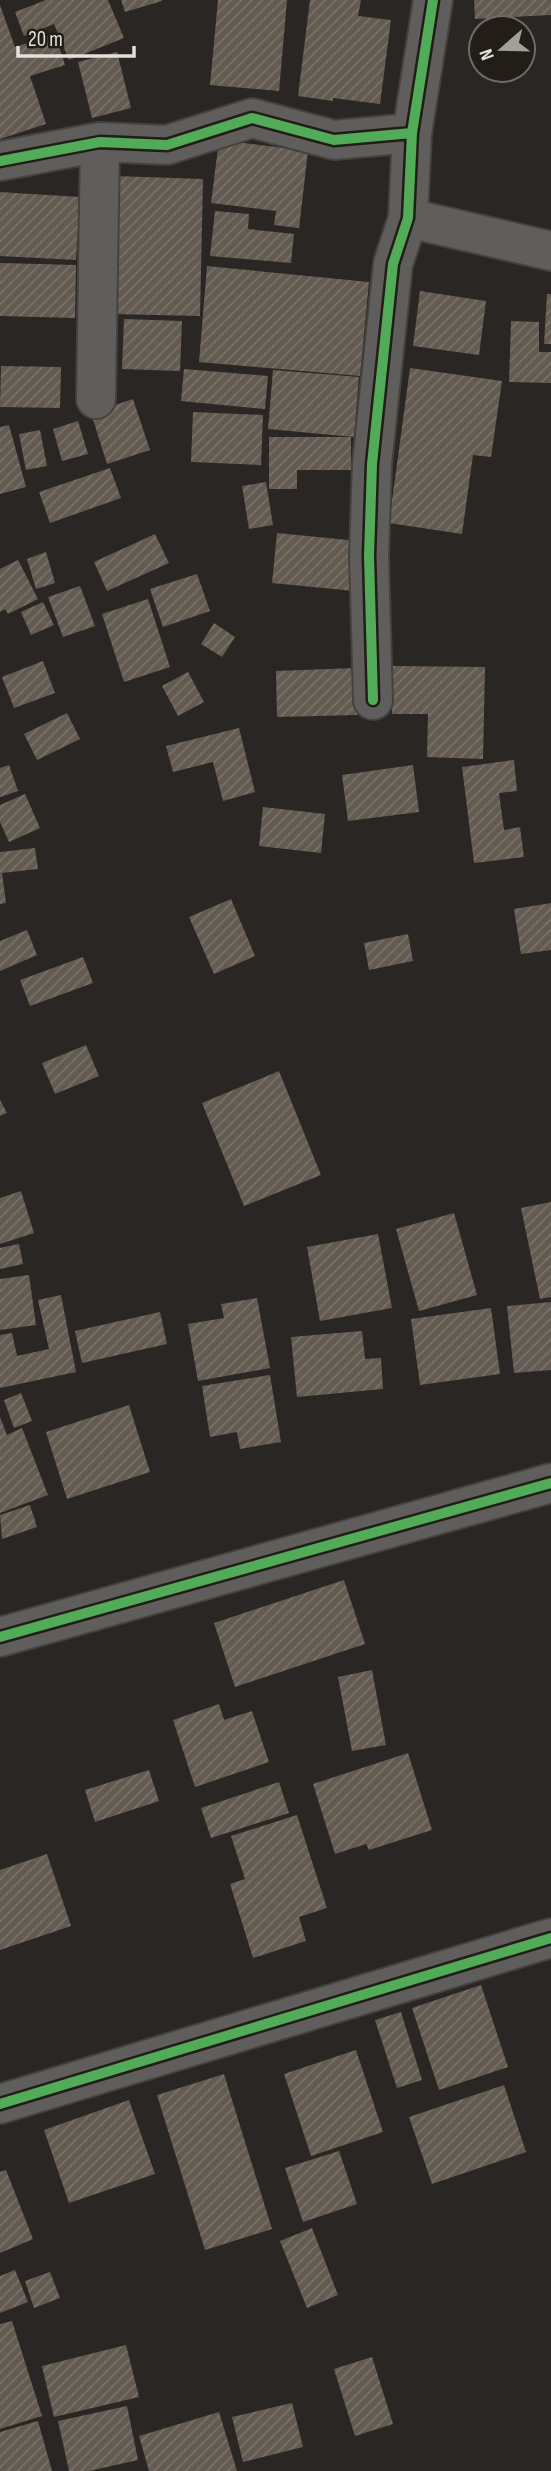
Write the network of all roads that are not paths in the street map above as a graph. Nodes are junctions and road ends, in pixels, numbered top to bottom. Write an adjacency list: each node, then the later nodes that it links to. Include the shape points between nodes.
1 (433, 0): 2 (street)
2 (412, 133): 3 (street, via 334,140 251,118 167,145); 5 (street)
3 (100, 142): 4 (street); 7 (street)
4 (0, 161)
5 (408, 218): 6 (street); 8 (street, via 393,264 372,464)
6 (551, 251)
7 (96, 399)
8 (373, 699)
9 (551, 1483): 10 (street)
10 (0, 1637)
11 (551, 1938): 12 (street)
12 (0, 2104)

